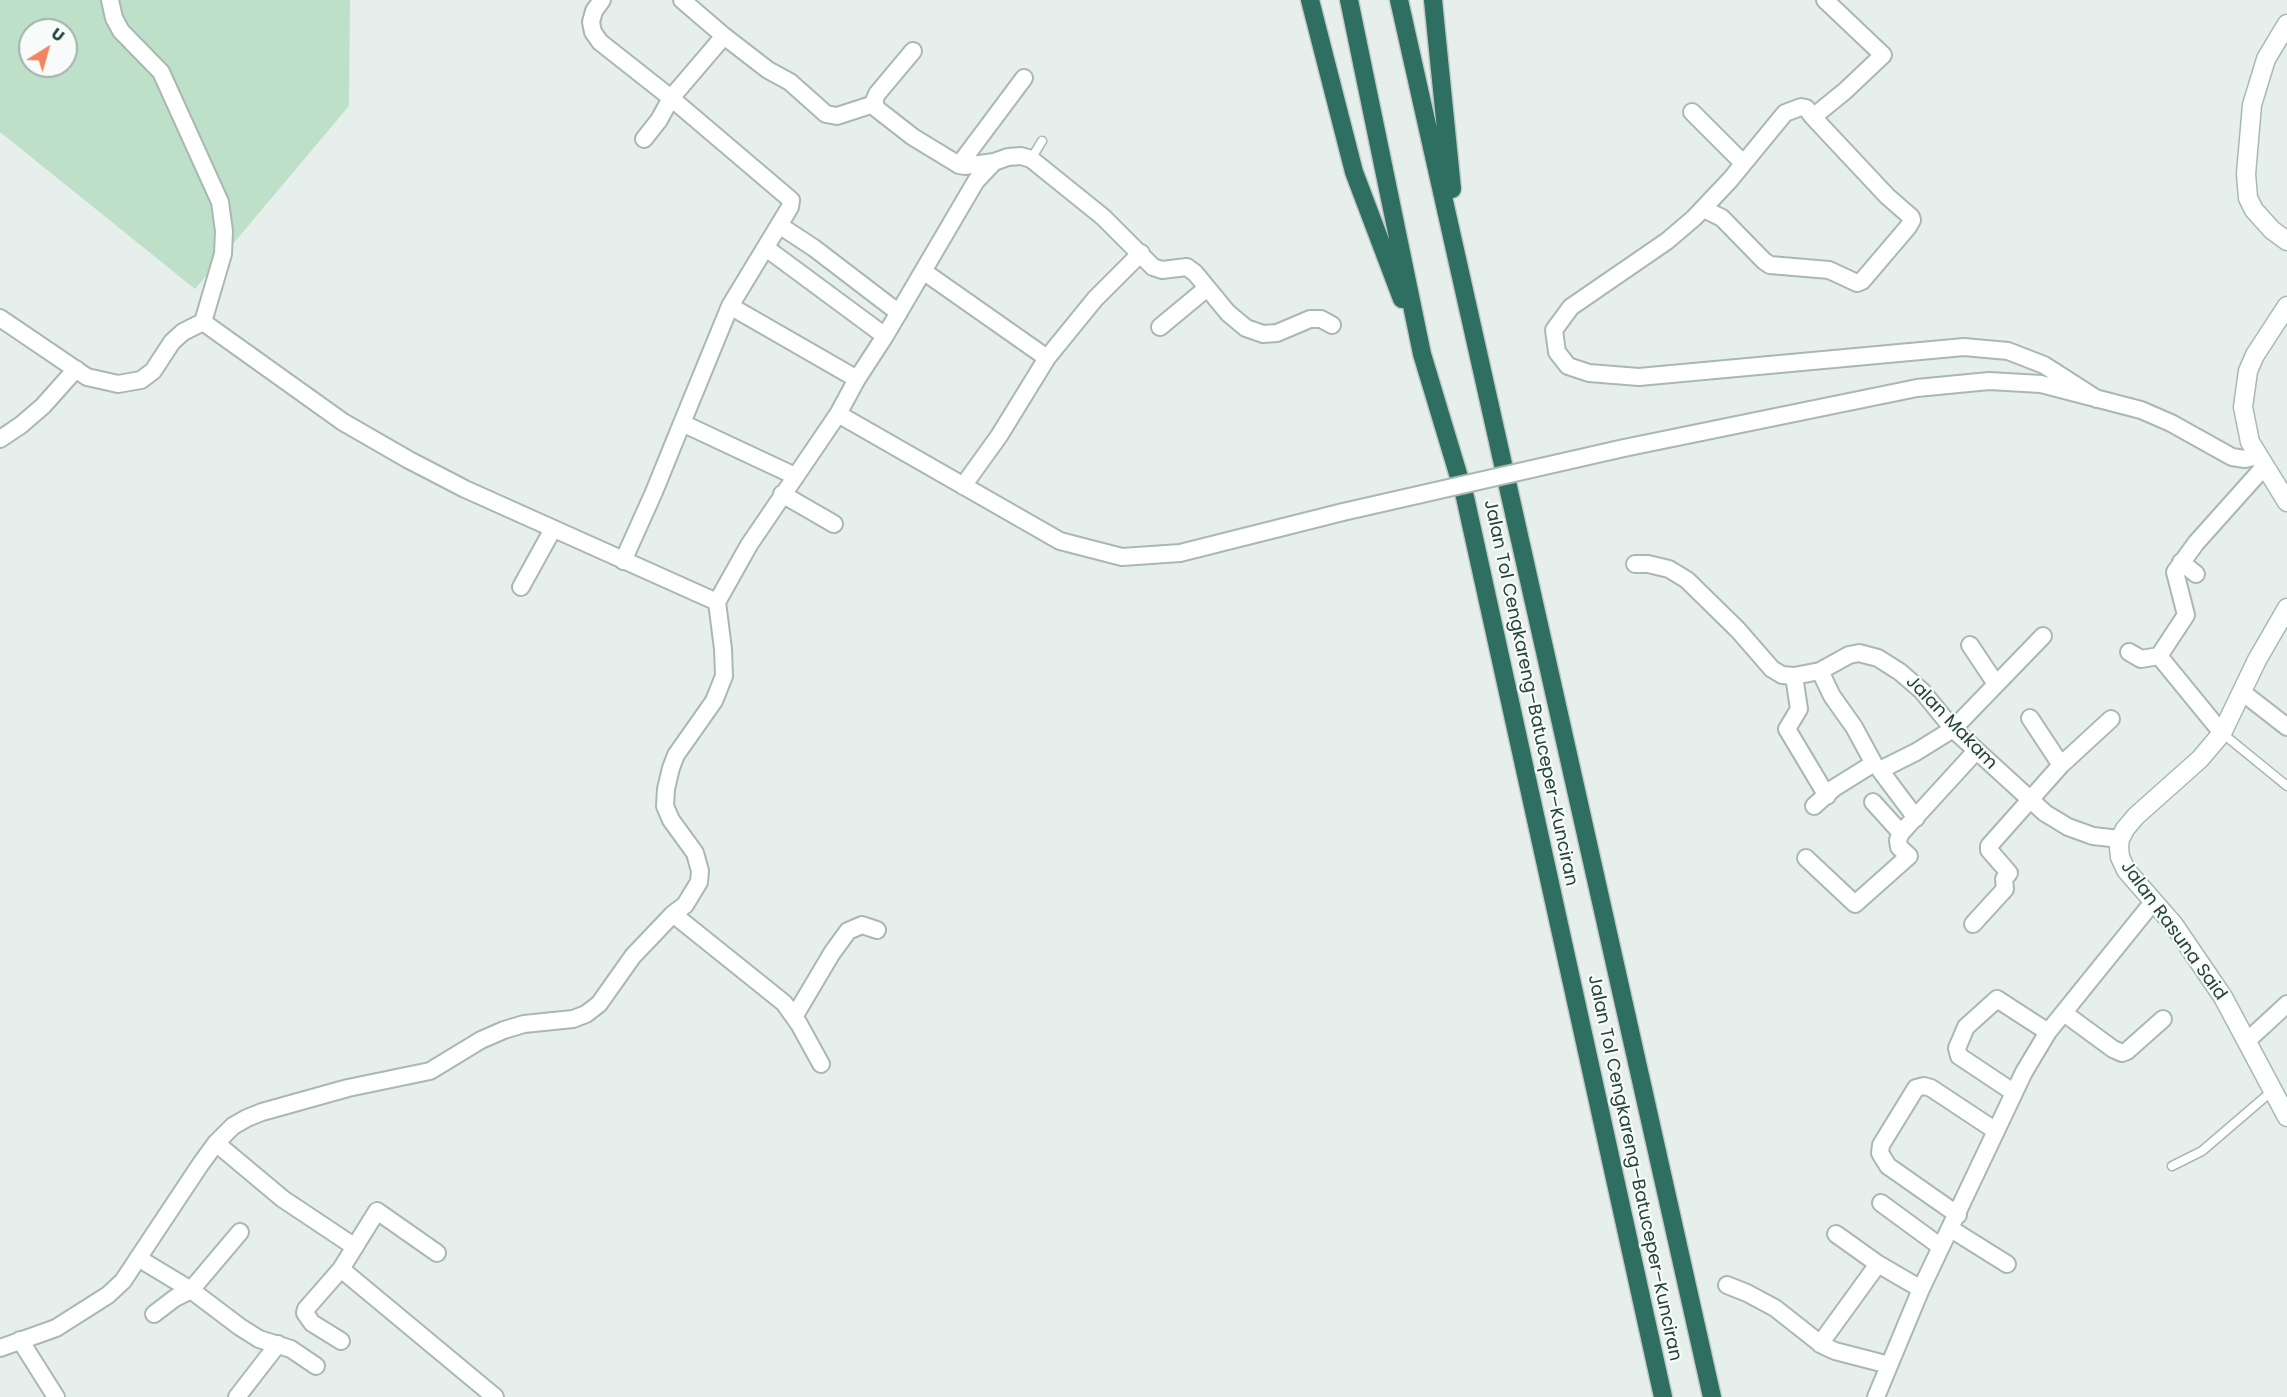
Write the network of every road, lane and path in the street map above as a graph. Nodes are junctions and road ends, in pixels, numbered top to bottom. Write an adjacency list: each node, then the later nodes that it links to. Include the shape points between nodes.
1 (110, 0): 35 (street, via 121,31 161,72 220,202 223,254)
2 (602, 0): 13 (street, via 591,22 596,37)
3 (682, 0): 10 (street)
4 (1310, 0): 39 (highway, via 1354,172)
5 (1349, 0): 39 (highway, Jalan Tol Cengkareng–Batuceper–Kunciran)
6 (1399, 0): 29 (highway, Jalan Tol Cengkareng–Batuceper–Kunciran)
7 (1433, 0): 29 (highway)
8 (1825, 0): 16 (street, via 1883,56)
9 (2287, 24): 25 (main road, via 2266,59 2252,105 2246,174 2248,198 2254,210)
10 (724, 36): 13 (street); 14 (street, via 790,82 826,114 837,116)
11 (913, 51): 14 (street, via 877,94)
12 (1024, 78): 22 (street)
13 (671, 98): 17 (street); 24 (street, via 786,194 791,200 790,207)
14 (874, 104): 22 (street, via 913,137)
15 (1692, 112): 21 (street)
16 (1813, 117): 21 (street, via 1801,107 1785,113); 23 (street, via 1912,220 1862,281 1857,283 1829,270 1770,265 1722,218)
17 (644, 139)
18 (1042, 141): 19 (lane)
19 (1031, 159): 20 (street, via 1015,157); 27 (street)
20 (994, 162): 22 (street); 28 (street, via 976,181)
21 (1743, 163): 23 (street)
22 (959, 165)
23 (1704, 209): 43 (street, via 1667,241 1571,307 1554,330 1557,352 1568,366 1589,373 1640,377 1964,347 2008,351 2044,365)
24 (779, 225): 26 (street); 33 (street)
25 (2287, 241)
26 (766, 248): 31 (street); 38 (street)
27 (1141, 253): 30 (street, via 1153,267 1162,270 1187,267); 40 (street, via 1095,298)
28 (923, 271): 33 (street); 40 (street)
29 (1461, 272): 126 (highway, Jalan Tol Cengkareng–Batuceper–Kunciran)
30 (1207, 288): 36 (street, via 1246,328 1263,334 1277,333 1310,318); 37 (street)
31 (730, 306): 42 (street); 45 (street)
32 (2287, 306): 47 (main road, via 2248,371 2243,407 2250,442)
33 (899, 313): 38 (street)
34 (0, 318): 41 (street)
35 (203, 322): 41 (street, via 172,342 153,371 141,380 118,384); 53 (street, via 343,422 456,484)
36 (1332, 325)
37 (1160, 327)
38 (885, 336): 42 (street)
39 (1422, 354): 125 (highway, Jalan Tol Cengkareng–Batuceper–Kunciran, via 1466,497)
40 (1047, 358): 49 (street)
41 (76, 369): 46 (street, via 43,406)
42 (857, 379): 44 (street)
43 (2097, 399): 47 (street, via 2141,410 2232,457); 49 (street, bridge, via 2041,384 1999,381 1917,388 1624,448 1343,512 1180,554 1122,557 1060,541)
44 (838, 414): 48 (street); 49 (street)
45 (682, 423): 48 (street); 54 (street)
46 (0, 439)
47 (2261, 461): 51 (main road); 55 (street)
48 (795, 476): 50 (street)
49 (963, 486)
50 (782, 494): 52 (street); 59 (street)
51 (2287, 502)
52 (834, 524)
53 (553, 529): 54 (street); 58 (street)
54 (623, 561): 59 (street)
55 (2181, 562): 57 (street); 64 (street, via 2175,572 2186,615)
56 (1635, 564): 66 (street, via 1669,569 1687,580 1772,669)
57 (2196, 574)
58 (521, 587)
59 (717, 602): 84 (street, via 724,676 714,701 676,755 666,789 665,806 695,853 700,871 694,893)
60 (2287, 608): 68 (main road, Jalan Rasuna Said)
61 (2043, 636): 67 (street)
62 (1970, 645): 67 (street)
63 (2129, 652): 64 (street, via 2141,659)
64 (2159, 656): 73 (street)
65 (1820, 671): 66 (street, Jalan Makam); 66 (street, via 1873,762 1820,801 1787,729 1799,709); 72 (street, Jalan Makam, via 1859,653 1878,658 1922,691)
66 (1794, 676)
67 (1996, 684): 72 (street)
68 (2242, 692): 71 (street); 73 (main road, Jalan Rasuna Said)
69 (2031, 718): 75 (street)
70 (2111, 719): 75 (street)
71 (2287, 727)
72 (1953, 729): 74 (street, Jalan Makam); 79 (street, via 1880,770)
73 (2222, 732): 76 (lane); 81 (main road, Jalan Rasuna Said, via 2200,759 2136,816)
74 (1976, 751): 77 (street, Jalan Makam); 79 (street)
75 (2061, 765): 77 (street)
76 (2287, 786)
77 (2029, 799): 81 (street, Jalan Makam, via 2068,827 2093,836); 85 (street, via 1989,846 2009,873 2004,879 2005,889)
78 (1873, 802): 80 (street)
79 (1916, 818): 80 (street)
80 (1901, 833): 82 (street, via 1899,847 1909,856 1855,904)
81 (2120, 839): 83 (main road, Jalan Rasuna Said, via 2120,857 2126,870)
82 (1806, 858)
83 (2153, 902): 88 (street); 92 (main road, Jalan Rasuna Said, via 2196,957)
84 (673, 914): 89 (street, via 784,1003); 98 (street, via 586,1014 504,1030 430,1071 348,1088 247,1118)
85 (1973, 924)
86 (877, 930): 89 (street, via 862,925 848,931)
87 (2287, 1004): 92 (street)
88 (2064, 1013): 90 (street, via 2122,1053); 91 (street)
89 (794, 1017): 93 (street)
90 (2163, 1019)
91 (2049, 1032): 95 (street); 95 (street, via 1997,999 1966,1027 1957,1048 1959,1056)
92 (2247, 1041): 94 (main road, Jalan Rasuna Said)
93 (821, 1064)
94 (2273, 1090): 96 (main road, Jalan Rasuna Said); 99 (lane, via 2202,1151)
95 (2013, 1092): 97 (street)
96 (2287, 1117)
97 (1996, 1131): 101 (street); 101 (street, via 1924,1086 1916,1088 1881,1145 1880,1153 1888,1166)
98 (216, 1143): 104 (street, via 283,1199); 107 (street)
99 (2172, 1166)
100 (1881, 1203): 105 (street)
101 (1954, 1222): 105 (street); 109 (street)
102 (240, 1232): 113 (street)
103 (1836, 1234): 108 (street)
104 (355, 1247): 106 (street, via 377,1211); 110 (street)
105 (1941, 1247): 112 (street)
106 (436, 1252)
107 (138, 1258): 113 (street); 115 (street, via 108,1295 56,1328)
108 (1878, 1264): 112 (street); 118 (street)
109 (2007, 1264)
110 (341, 1269): 116 (street, via 305,1313 312,1323); 124 (street)
111 (1727, 1285): 118 (street, via 1775,1308)
112 (1921, 1289): 120 (street)
113 (191, 1290): 114 (street); 117 (street, via 259,1339)
114 (154, 1314)
115 (20, 1340): 119 (street); 122 (street)
116 (341, 1341)
117 (278, 1344): 121 (street); 123 (street)
118 (1820, 1344): 120 (street)
119 (0, 1348)
120 (1889, 1365): 127 (street)
121 (316, 1366)
122 (56, 1397)
123 (237, 1397)
124 (495, 1397)
125 (1663, 1397)
126 (1712, 1397)
127 (1876, 1397)

